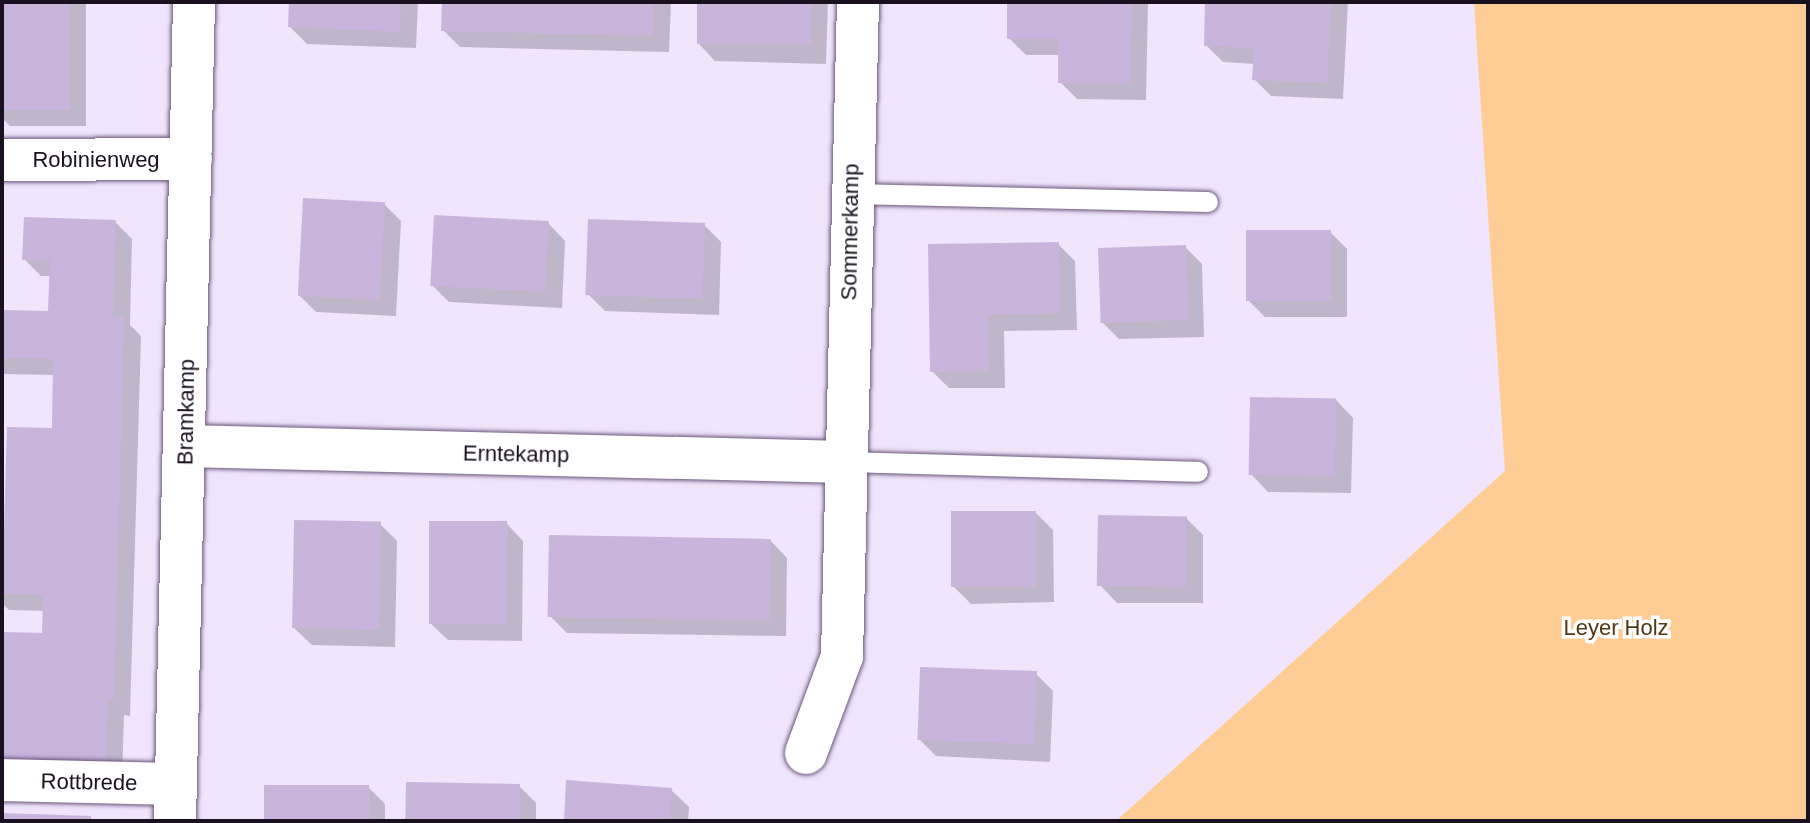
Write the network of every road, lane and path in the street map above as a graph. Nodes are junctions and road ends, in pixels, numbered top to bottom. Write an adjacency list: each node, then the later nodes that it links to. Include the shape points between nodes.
1 (194, 2): 3 (street, Bramkamp)
2 (858, 2): 5 (street, Sommerkamp)
3 (191, 159): 4 (street, Robinienweg); 7 (street, Bramkamp)
4 (2, 160)
5 (851, 194): 6 (lane); 8 (street, Sommerkamp)
6 (1208, 202)
7 (185, 446): 8 (street, Erntekamp); 12 (street, Bramkamp)
8 (846, 462): 9 (lane); 10 (street, Sommerkamp, via 842,656)
9 (1198, 472)
10 (806, 753)
11 (2, 780): 12 (street, Rottbrede)
12 (176, 802)

